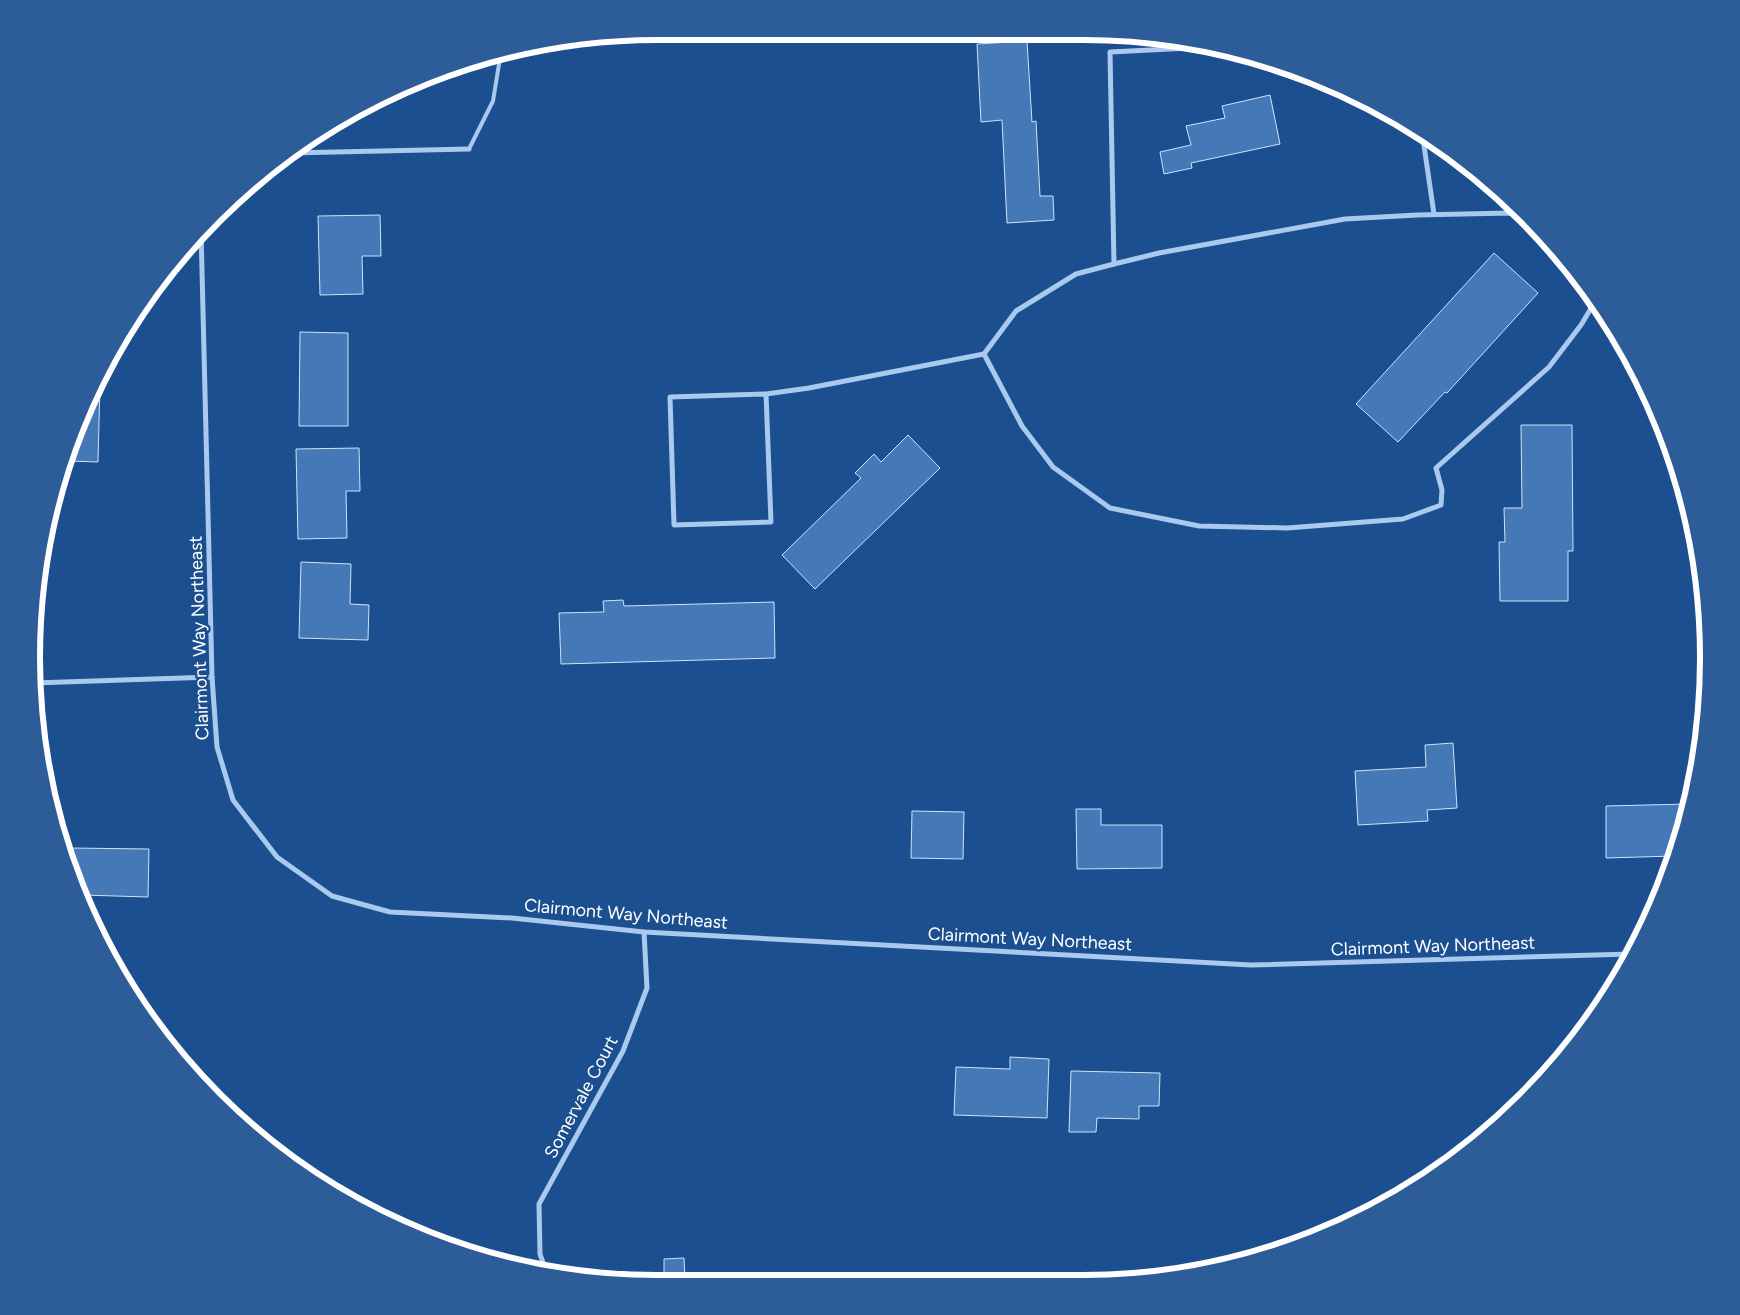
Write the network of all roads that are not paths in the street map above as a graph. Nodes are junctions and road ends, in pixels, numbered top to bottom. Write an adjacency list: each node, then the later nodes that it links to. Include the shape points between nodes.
1 (1182, 48): 9 (street, via 1110,52)
2 (499, 61): 4 (lane, via 493,101)
3 (1424, 143): 7 (street)
4 (469, 149): 5 (street)
5 (302, 153)
6 (1511, 213): 7 (street)
7 (1434, 214): 9 (street, via 1345,219)
8 (201, 241): 13 (street, Clairmont Way Northeast)
9 (1114, 264): 11 (street, via 1076,274 1016,311)
10 (1591, 308): 11 (street, via 1549,367 1436,468 1442,490 1441,505 1403,519 1287,528 1199,526 1110,508 1053,467 1022,426)
11 (984, 354): 12 (street)
12 (766, 394): 12 (street, via 670,398 674,525 771,522)
13 (212, 677): 14 (street); 15 (street, Clairmont Way Northeast, via 217,747 234,800 277,857 332,896 390,912 512,918)
14 (41, 683)
15 (644, 932): 16 (street, Clairmont Way Northeast, via 1251,965); 17 (street, Somervale Court, via 647,988 623,1051 539,1204 540,1254)
16 (1623, 954)
17 (544, 1264)

